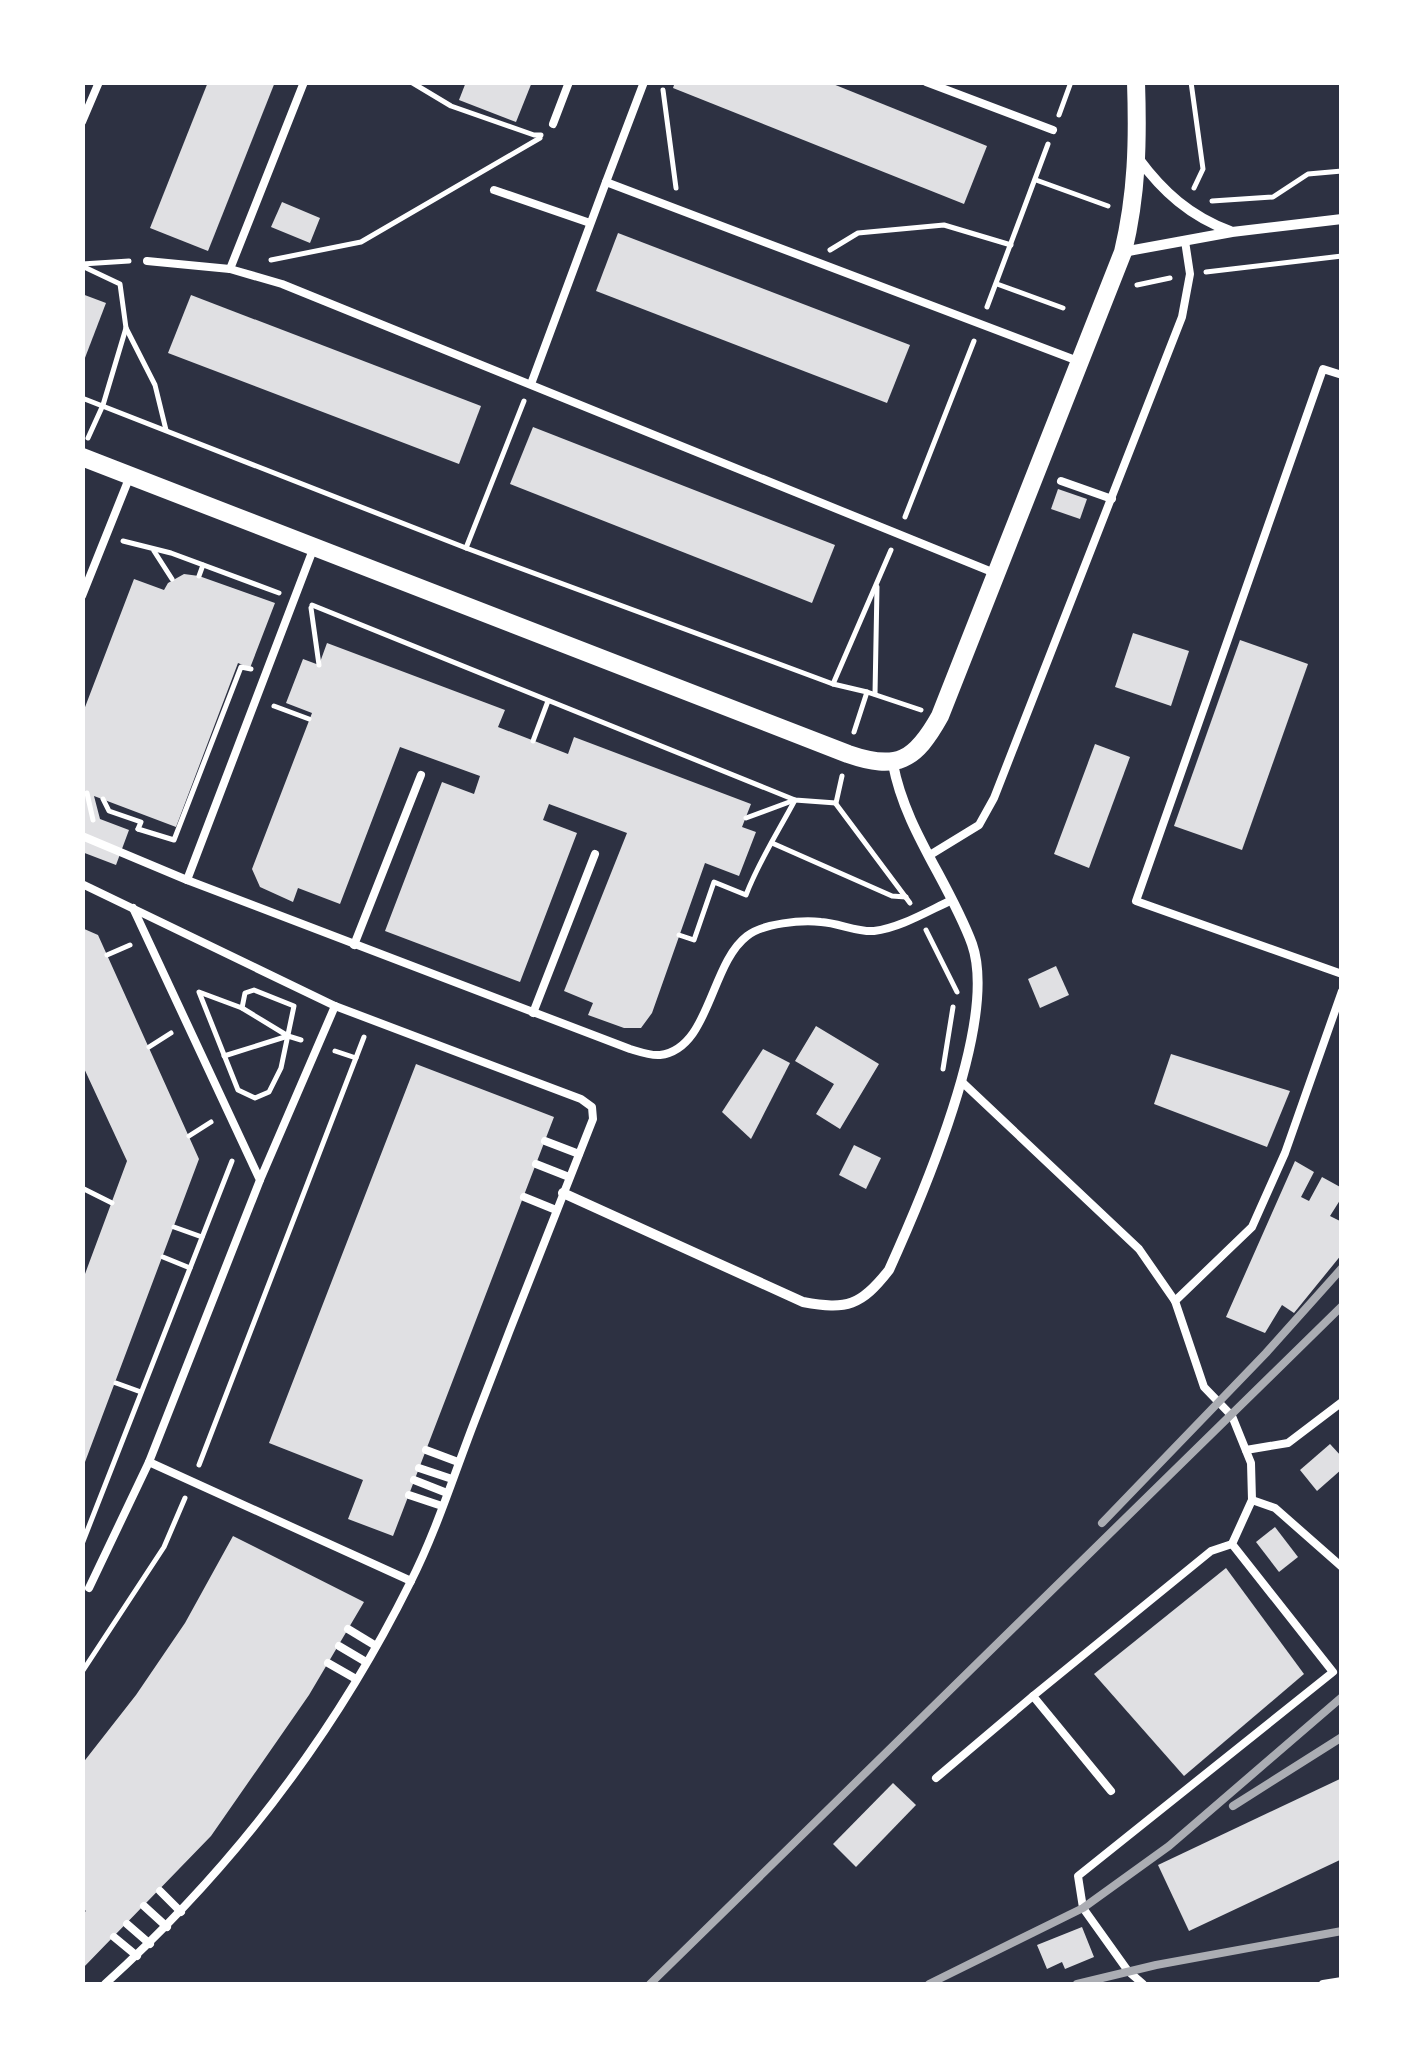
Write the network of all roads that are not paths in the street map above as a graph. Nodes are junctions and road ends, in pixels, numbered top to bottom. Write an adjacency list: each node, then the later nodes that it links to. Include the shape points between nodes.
1 (99, 82): 7 (lane)
2 (304, 82): 19 (lane)
3 (568, 82): 8 (lane)
4 (644, 82): 11 (lane)
5 (926, 82): 9 (lane)
6 (1136, 82): 10 (street)
7 (82, 122)
8 (553, 124)
9 (1053, 130)
10 (1138, 158): 15 (street, via 1176,201); 17 (street)
11 (606, 182): 14 (lane); 20 (lane)
12 (494, 190): 14 (lane)
13 (1342, 219): 15 (street)
14 (590, 223): 22 (lane)
15 (1232, 232): 16 (street)
16 (1185, 241): 17 (street); 26 (lane, via 1190,274 1182,317)
17 (1123, 252): 20 (street)
18 (147, 260): 19 (lane)
19 (230, 269): 22 (lane)
20 (1081, 362): 28 (street)
21 (1342, 375): 40 (lane, via 1323,369 1136,901)
22 (530, 384): 28 (lane)
23 (82, 454): 24 (street)
24 (130, 476): 27 (street); 29 (lane)
25 (1061, 481): 26 (lane)
26 (1112, 499): 34 (lane, via 994,798 980,824)
27 (314, 547): 30 (street, via 848,754); 35 (lane)
28 (997, 574): 30 (street, via 940,716 918,749)
29 (82, 596)
30 (893, 764): 34 (street, via 906,811)
31 (420, 775): 39 (lane)
32 (82, 836): 35 (lane)
33 (595, 854): 43 (lane)
34 (930, 855): 37 (street)
35 (187, 880): 39 (lane)
36 (82, 884): 38 (lane)
37 (952, 900): 43 (lane, via 884,930 822,922 748,934 728,957 694,1034 677,1050 657,1056); 44 (street, via 978,972 978,1007)
38 (132, 908): 42 (lane); 49 (lane)
39 (354, 945): 43 (lane)
40 (1342, 974)
41 (1342, 992): 53 (lane, via 1252,1227)
42 (335, 1006): 46 (lane, via 581,1099 592,1107 592,1119); 49 (lane)
43 (534, 1013)
44 (962, 1082): 50 (street, via 889,1270 854,1303 834,1308 803,1302); 53 (lane, via 1139,1249)
45 (545, 1141): 46 (lane)
46 (579, 1154): 48 (lane)
47 (536, 1164): 48 (lane)
48 (569, 1177): 50 (lane)
49 (260, 1180): 57 (lane)
50 (563, 1193): 52 (lane)
51 (524, 1196): 52 (lane)
52 (556, 1210): 58 (lane)
53 (1175, 1301): 56 (lane, via 1204,1387 1232,1416)
54 (1342, 1402): 56 (lane, via 1288,1443)
55 (426, 1450): 58 (lane)
56 (1246, 1450): 64 (lane)
57 (149, 1462): 68 (lane); 69 (lane)
58 (458, 1462): 60 (lane)
59 (419, 1468): 60 (lane)
60 (452, 1479): 63 (lane)
61 (414, 1480): 63 (lane)
62 (409, 1494): 65 (lane)
63 (447, 1494): 65 (lane)
64 (1252, 1500): 66 (lane); 67 (lane, via 1275,1508)
65 (442, 1506): 68 (lane)
66 (1232, 1544): 76 (lane, via 1211,1551); 89 (lane, via 1333,1672 1078,1876 1083,1908)
67 (1342, 1568)
68 (411, 1581): 72 (lane)
69 (89, 1588)
70 (348, 1629): 72 (lane)
71 (339, 1646): 73 (lane)
72 (376, 1646): 73 (lane)
73 (366, 1662): 75 (lane)
74 (328, 1663): 75 (lane)
75 (356, 1678): 81 (lane, via 246,1840)
76 (1033, 1696): 77 (lane); 78 (lane)
77 (936, 1778)
78 (1111, 1790)
79 (160, 1890): 81 (lane)
80 (144, 1906): 83 (lane)
81 (181, 1912): 83 (lane)
82 (127, 1924): 85 (lane)
83 (167, 1927): 85 (lane)
84 (114, 1937): 86 (lane)
85 (150, 1944): 86 (lane)
86 (136, 1956): 88 (lane)
87 (1342, 1981): 90 (lane)
88 (105, 1984)
89 (1143, 1984)
90 (1323, 1984)

